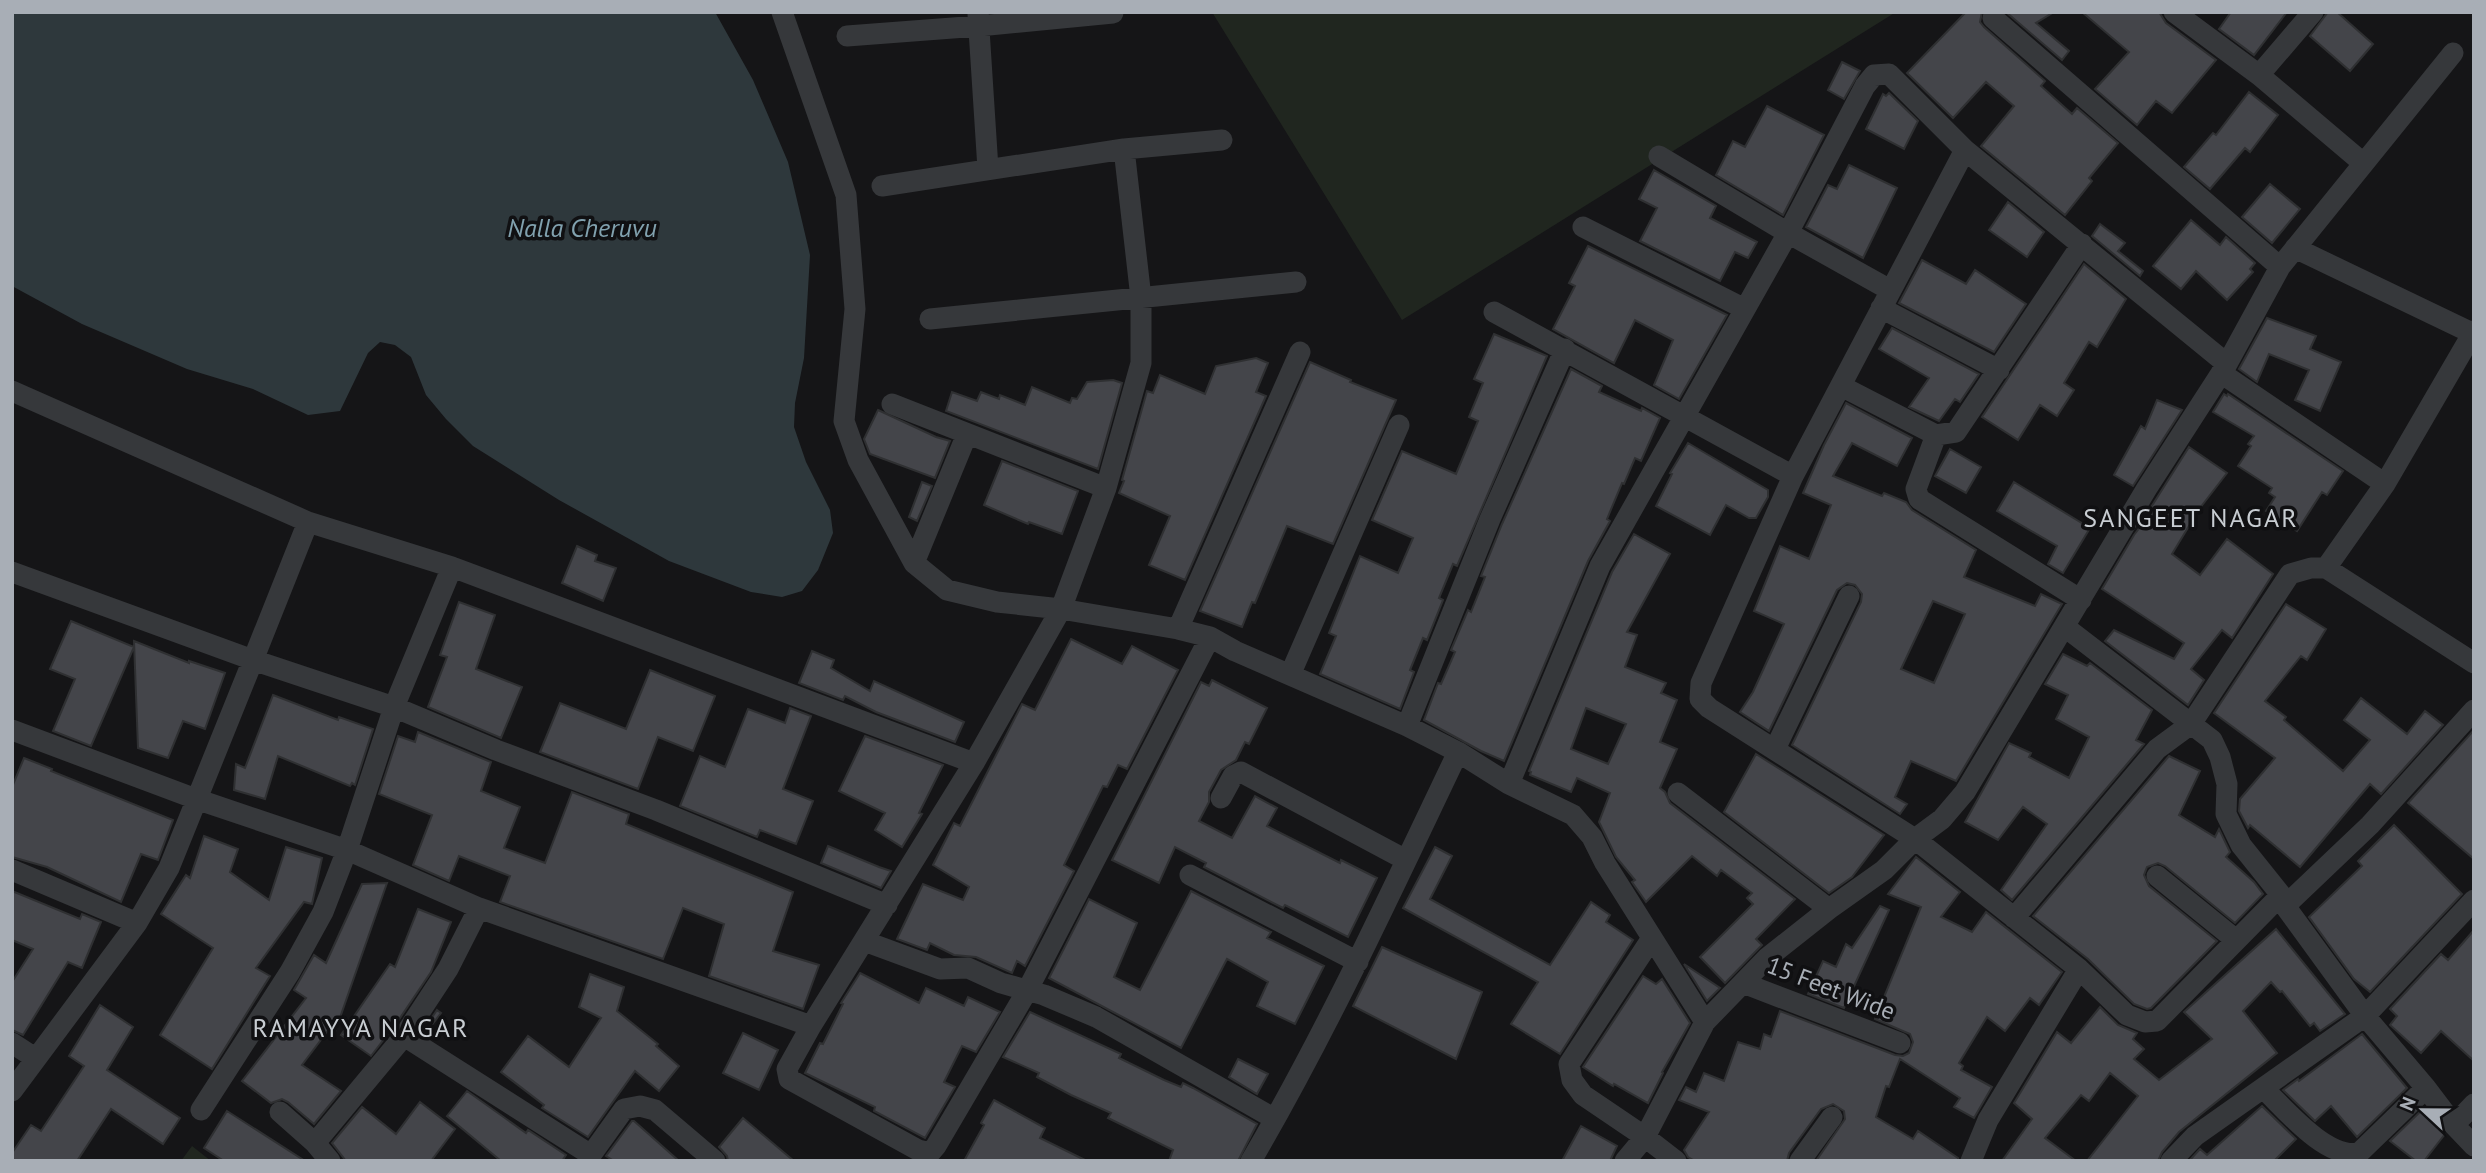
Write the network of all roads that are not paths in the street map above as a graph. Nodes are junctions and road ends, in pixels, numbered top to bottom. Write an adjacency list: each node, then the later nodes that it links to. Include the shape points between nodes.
1 (782, 12): 44 (street, via 846,195 855,309 844,421 858,460)
2 (2174, 12): 9 (street)
3 (2313, 12): 9 (street)
4 (1113, 13): 6 (street)
5 (1993, 18): 21 (street)
6 (978, 19): 7 (street); 15 (street)
7 (847, 36)
8 (2453, 53): 14 (street)
9 (2259, 75): 14 (street)
10 (1222, 140): 11 (street)
11 (1124, 149): 15 (street); 23 (street)
12 (1965, 150): 18 (street, via 1889,74 1874,75); 19 (street); 24 (street)
13 (1659, 156): 18 (street)
14 (2363, 163): 20 (street)
15 (988, 169): 16 (street)
16 (882, 186)
17 (1583, 227): 25 (street)
18 (1788, 233): 24 (street); 25 (street)
19 (2082, 244): 31 (street); 32 (street)
20 (2295, 248): 21 (street); 28 (street)
21 (2280, 267): 31 (street)
22 (1296, 282): 23 (street)
23 (1141, 298): 27 (street); 42 (street, via 1141,363)
24 (1885, 299): 32 (street); 33 (street)
25 (1745, 309): 36 (street)
26 (1494, 312): 29 (street)
27 (930, 319)
28 (2473, 332): 41 (street)
29 (1565, 349): 36 (street); 60 (street)
30 (1300, 352): 52 (street)
31 (2224, 369): 41 (street); 49 (street)
32 (1999, 370): 39 (street, via 1956,432)
33 (1841, 386): 39 (street); 40 (street)
34 (12, 391): 43 (street)
35 (892, 404): 38 (street)
36 (1686, 417): 40 (street); 65 (street, via 1600,566)
37 (1399, 425): 56 (street)
38 (967, 434): 42 (street); 44 (street)
39 (1936, 435): 49 (street, via 1916,489 1919,499)
40 (1793, 476): 62 (street, via 1701,683 1700,699 1709,708)
41 (2385, 484): 46 (street)
42 (1106, 488): 50 (street)
43 (308, 522): 45 (street); 54 (street)
44 (914, 564): 50 (street, via 947,590 997,602)
45 (452, 567): 57 (street); 64 (street)
46 (2326, 568): 55 (street); 59 (street, via 2290,574)
47 (12, 572): 54 (street)
48 (1849, 596): 62 (street)
49 (2081, 600): 51 (street)
50 (1061, 609): 52 (street); 64 (street)
51 (2065, 627): 59 (street); 69 (street, via 1965,792)
52 (1178, 629): 53 (street)
53 (1210, 637): 56 (street); 88 (street)
54 (253, 660): 57 (street); 68 (street)
55 (2474, 663)
56 (1290, 675): 60 (street)
57 (394, 707): 70 (street); 77 (street)
58 (2474, 710): 75 (street, via 2370,825)
59 (2191, 724): 75 (street, via 2211,740 2220,757 2227,784 2226,814 2241,845); 80 (street, via 2157,749)
60 (1407, 726): 63 (street)
61 (12, 730): 68 (street)
62 (1774, 749): 69 (street)
63 (1458, 752): 65 (street); 71 (street)
64 (974, 763): 77 (street)
65 (1509, 784): 82 (street, via 1573,815)
66 (1678, 793): 79 (street)
67 (1220, 798): 71 (street, via 1233,776 1241,772)
68 (196, 799): 70 (street); 81 (street, via 169,867)
69 (1916, 839): 79 (street, via 1884,870); 80 (street)
70 (347, 850): 78 (street); 100 (street, via 323,912 290,972)
71 (1406, 860): 85 (street)
72 (12, 870): 81 (street)
73 (1190, 875): 85 (street)
74 (2158, 876): 83 (street)
75 (2283, 900): 83 (street); 89 (street)
76 (2474, 900): 89 (street)
77 (887, 905): 84 (street)
78 (479, 908): 91 (street); 92 (street, via 448,969)
79 (1829, 909): 87 (street)
80 (2014, 918): 86 (street)
81 (137, 923): 95 (street)
82 (1652, 938): 90 (street); 105 (street, via 1569,1065 1572,1080 1583,1095)
83 (2236, 940): 86 (street, via 2157,1021 2127,1015)
84 (864, 941): 88 (street, via 940,969 968,968); 91 (street)
85 (1358, 962): 103 (street)
86 (2079, 969): 115 (street, via 1988,1120)
87 (1743, 983): 90 (street); 94 (street, 15 Feet Wide)
88 (1027, 991): 91 (street, via 930,1153 789,1079 787,1069); 103 (street, via 1096,1017)
89 (2365, 1016): 96 (street); 97 (street)
90 (1705, 1022): 105 (street)
91 (811, 1026)
92 (404, 1036): 106 (street); 108 (street)
93 (12, 1043): 95 (street)
94 (1900, 1043)
95 (35, 1058): 98 (street)
96 (2426, 1088): 97 (street, via 2359,1153 2348,1155 2321,1142); 104 (street)
97 (2264, 1089): 116 (street, via 2195,1136)
98 (12, 1091)
99 (2474, 1104): 104 (street)
100 (201, 1110)
101 (280, 1112): 106 (street)
102 (1832, 1117): 114 (street)
103 (1275, 1119): 111 (street)
104 (2454, 1125): 107 (street)
105 (1645, 1137): 112 (street); 113 (street)
106 (315, 1143): 110 (street)
107 (2474, 1146)
108 (589, 1158): 109 (street, via 624,1109 640,1106 655,1111)
109 (711, 1160)
110 (330, 1161)
111 (1251, 1161)
112 (1625, 1161)
113 (1676, 1161)
114 (1800, 1161)
115 (1971, 1161)
116 (2171, 1161)

